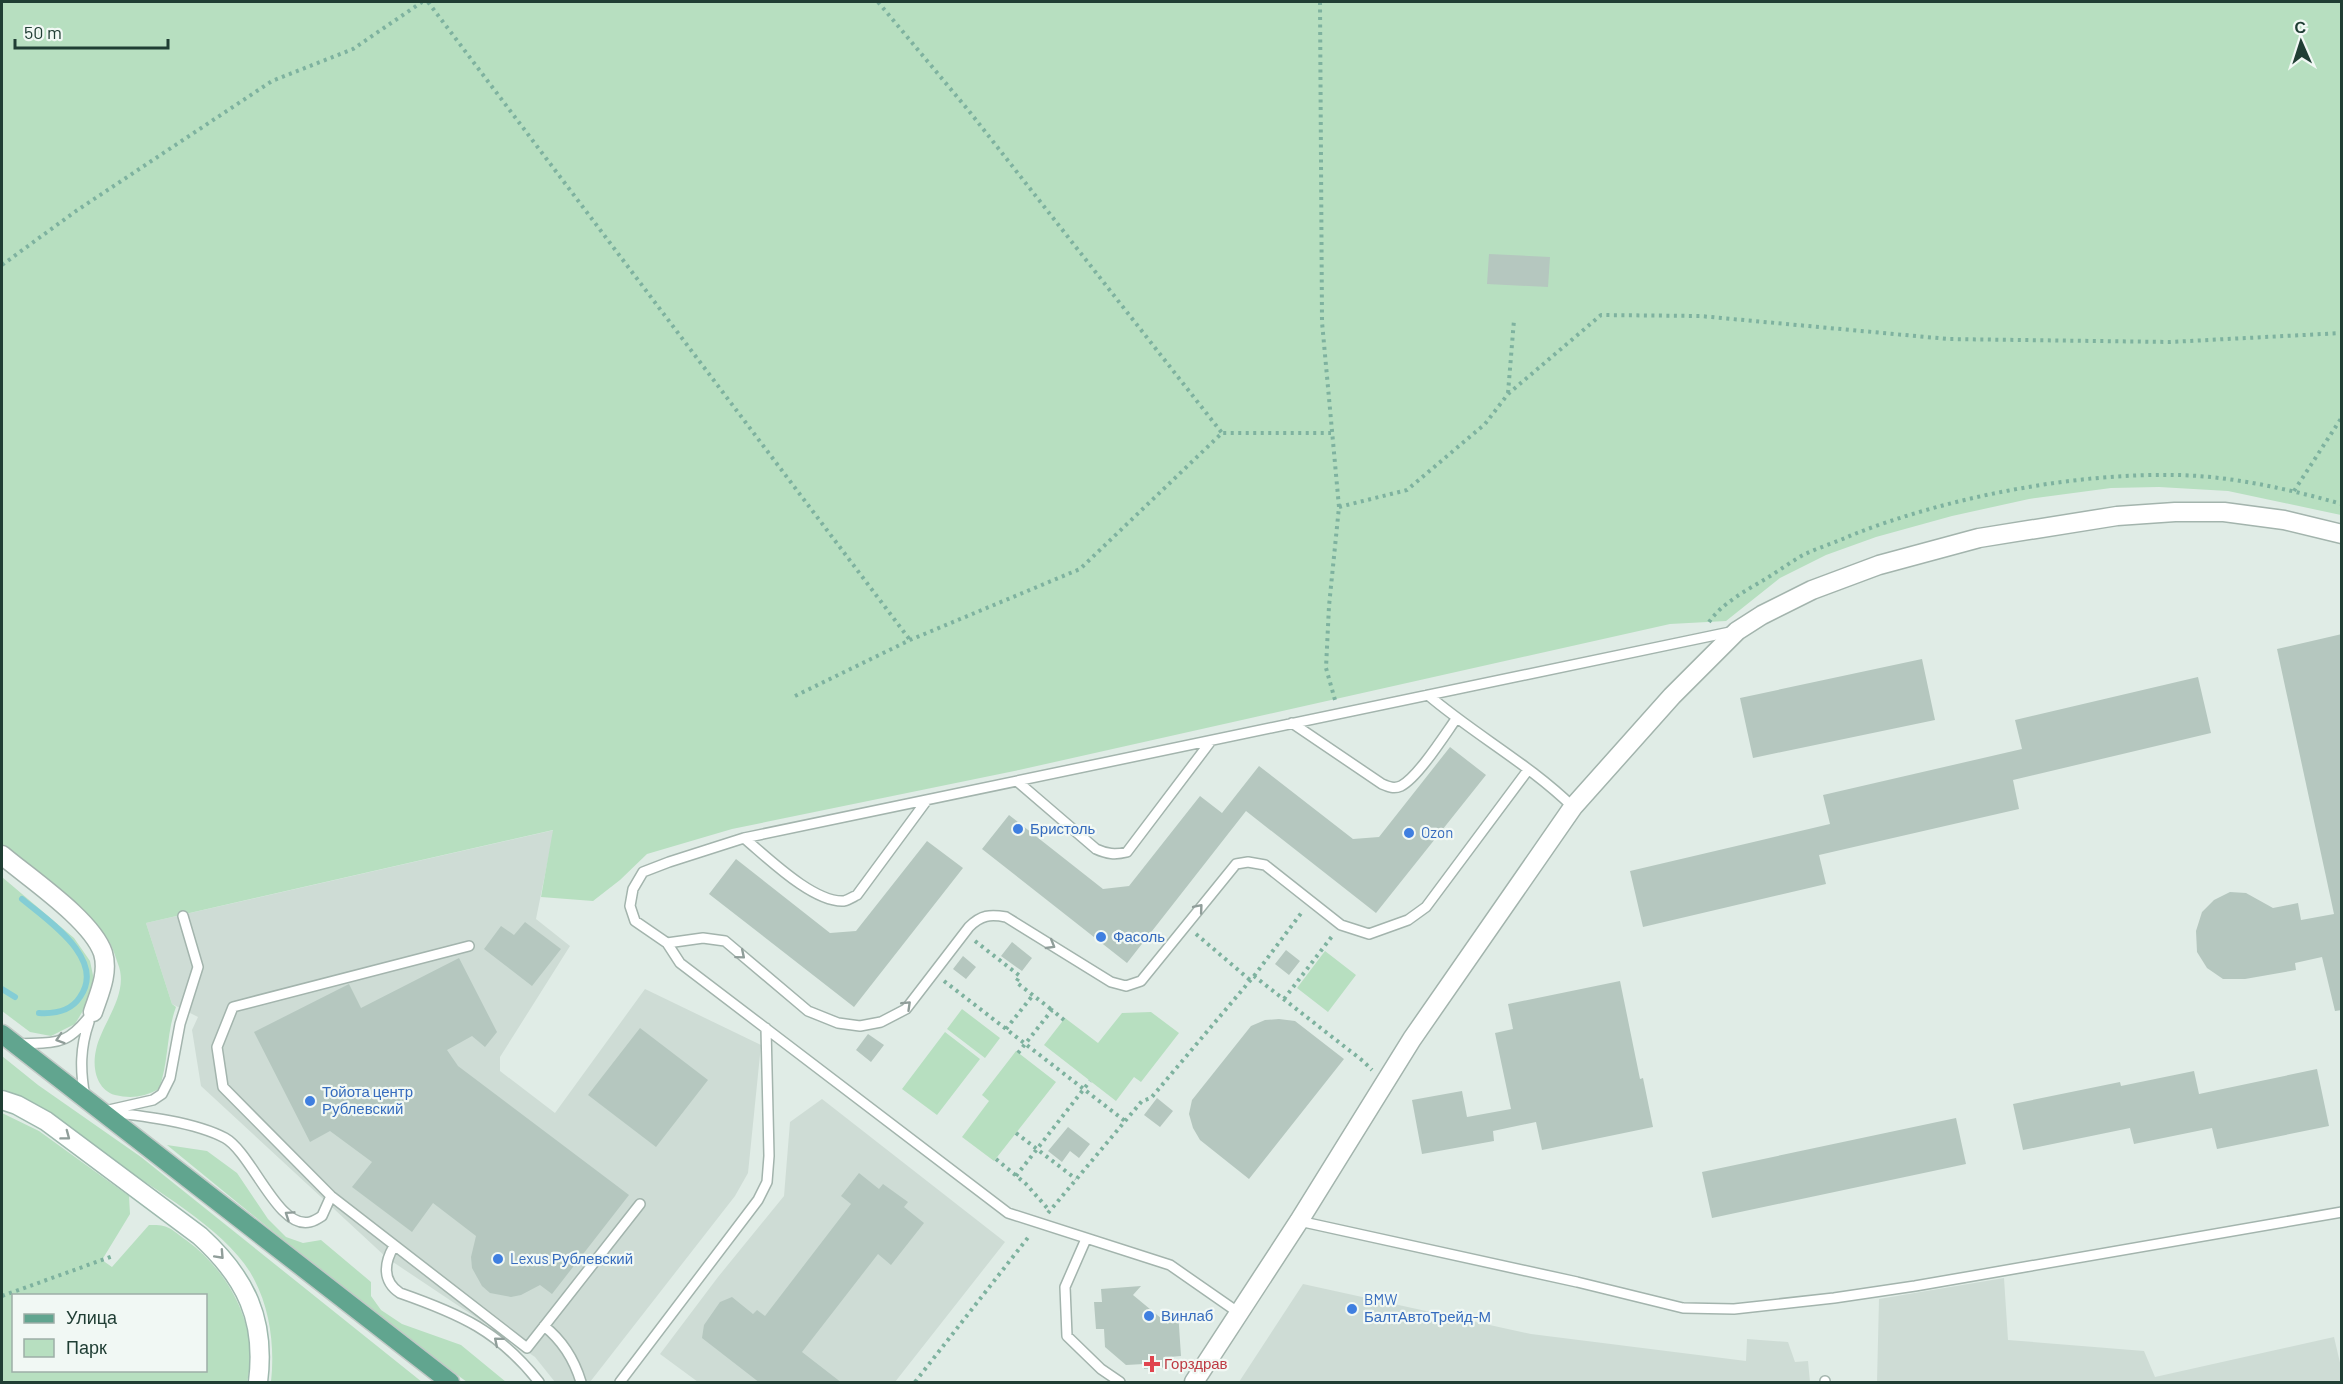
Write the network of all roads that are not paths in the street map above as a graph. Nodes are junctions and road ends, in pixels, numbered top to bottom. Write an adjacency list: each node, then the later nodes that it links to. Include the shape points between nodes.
1 (2342, 534): 2 (street, via 2284,520 2223,512 2175,512 2117,516 1979,538 1879,565 1812,590)
2 (1737, 631): 3 (lane); 10 (street, via 1672,696)
3 (1428, 695): 4 (lane); 5 (lane)
4 (1456, 719): 5 (lane, via 1413,777 1391,788); 7 (lane)
5 (1292, 723): 6 (lane)
6 (1211, 741): 8 (lane); 8 (lane, via 1127,852 1118,854 1096,849)
7 (1528, 770): 10 (lane); 14 (lane, one-way to 7, via 703,938 725,941 808,1011 838,1023 860,1026 881,1022 906,1009 976,919 990,914 1006,917 1111,982 1126,986 1141,981 1236,864 1248,861 1265,865 1341,925 1369,934 1408,920 1426,907)
8 (1018, 782): 9 (lane)
9 (927, 800): 11 (lane); 11 (lane, via 857,895 846,901 825,898 805,886)
10 (1573, 807): 25 (street, via 1412,1039)
11 (744, 838): 14 (lane, via 643,872 633,889 630,906 635,921)
12 (2, 855): 16 (street, via 95,936 104,970)
13 (183, 916): 21 (lane, via 198,967 180,1024 170,1078 162,1094 153,1100)
14 (667, 943): 17 (lane, via 680,963)
15 (469, 946): 22 (lane, via 233,1007 217,1047 223,1088)
16 (93, 1012): 18 (lane, one-way to 18, via 78,1031 58,1042); 19 (lane, via 81,1050)
17 (766, 1028): 26 (lane, via 1008,1214); 34 (lane, via 767,1182 758,1200)
18 (8, 1039): 19 (main road)
19 (85, 1099): 21 (main road)
20 (2, 1100): 30 (street, one-way to 30, via 46,1121 220,1255 237,1275 256,1320 261,1358)
21 (100, 1111): 22 (lane, one-way to 21, via 322,1216 308,1223 292,1219 228,1139 156,1119); 31 (main road)
22 (331, 1196): 27 (lane)
23 (640, 1204): 29 (lane)
24 (2342, 1212): 25 (lane, via 1916,1286 1734,1308 1683,1308)
25 (1299, 1221): 28 (street)
26 (1086, 1239): 28 (lane, via 1170,1265); 35 (lane, via 1065,1287 1067,1336)
27 (394, 1246): 29 (lane, via 527,1348); 32 (lane, one-way to 27, via 525,1364 469,1320 392,1287 386,1267)
28 (1239, 1313): 36 (street)
29 (544, 1326): 33 (lane, via 566,1348)
30 (258, 1383)
31 (450, 1383)
32 (539, 1383)
33 (581, 1383)
34 (620, 1383)
35 (1120, 1383)
36 (1194, 1383)

